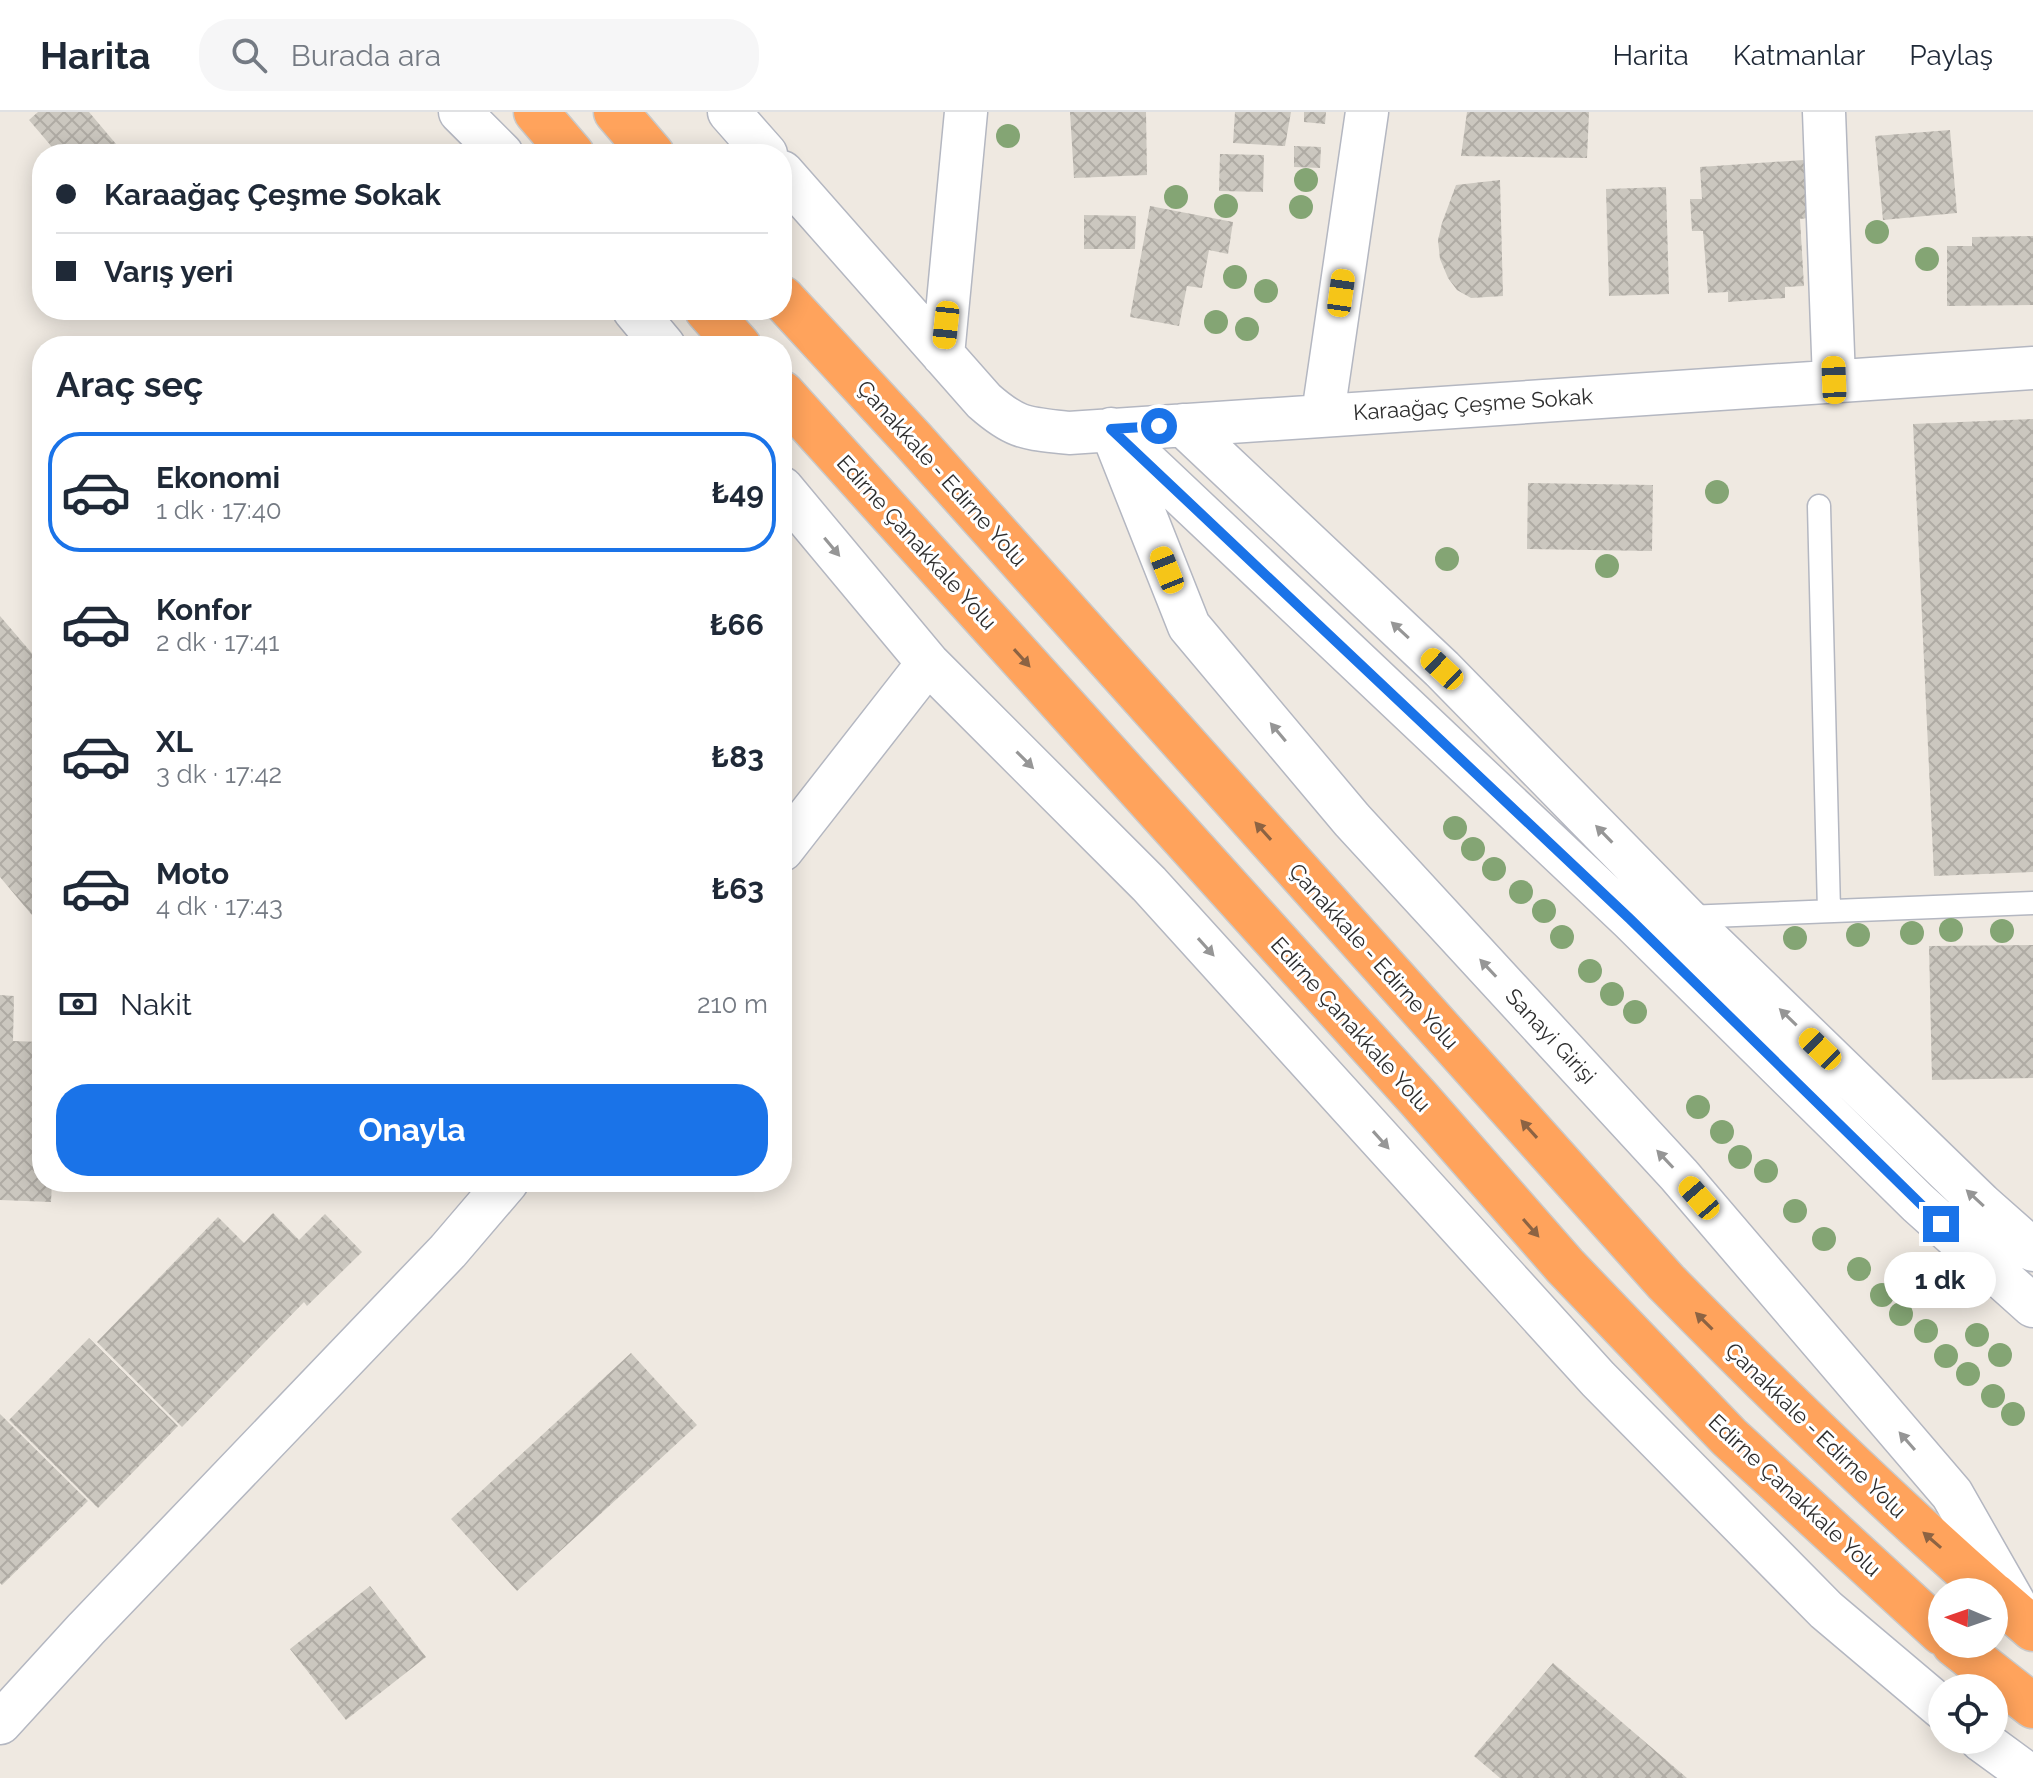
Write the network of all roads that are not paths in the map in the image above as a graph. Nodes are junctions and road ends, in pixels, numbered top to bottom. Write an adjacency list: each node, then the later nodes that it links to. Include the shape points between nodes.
1 (460, 112): 8 (street)
2 (536, 112): 9 (highway)
3 (616, 112): 10 (highway)
4 (729, 112): 11 (street)
5 (966, 112): 18 (street)
6 (1367, 112): 22 (street)
7 (1824, 112): 20 (street)
8 (492, 144)
9 (563, 144)
10 (643, 144)
11 (757, 144)
12 (792, 183): 18 (street, Karaağaç Çeşme Sokak)
13 (792, 309): 36 (highway, Çanakkale - Edirne Yolu, one-way to 13, via 1841,1456 1666,1282)
14 (642, 320): 16 (street)
15 (716, 320): 17 (highway)
16 (656, 336)
17 (730, 336)
18 (943, 355): 24 (street, Karaağaç Çeşme Sokak, via 1007,422 1069,433)
19 (2033, 368): 20 (street, Karaağaç Çeşme Sokak)
20 (1834, 380): 22 (street, Karaağaç Çeşme Sokak)
21 (792, 404): 37 (highway, Edirne Çanakkale Yolu, one-way to 37, via 1565,1266 1729,1437)
22 (1323, 414): 23 (street, Karaağaç Çeşme Sokak)
23 (1183, 425): 24 (street, Karaağaç Çeşme Sokak); 31 (street, one-way to 23, via 1442,669)
24 (1111, 429): 32 (street); 36 (street, Sanayi Girişi, one-way to 24, via 1952,1494 1679,1175 1352,820 1189,626)
25 (792, 500): 27 (street, one-way to 27)
26 (1819, 506): 30 (lane)
27 (928, 663): 28 (street); 39 (street, one-way to 39, via 1149,884 1598,1379 1826,1610)
28 (792, 837)
29 (2033, 903): 30 (lane)
30 (1829, 911): 31 (lane)
31 (1685, 917): 32 (lane); 34 (street, one-way to 31)
32 (1630, 919): 35 (street, via 1918,1203)
33 (498, 1192): 41 (street)
34 (2033, 1250)
35 (2033, 1306)
36 (2011, 1610)
37 (1928, 1620)
38 (1972, 1658): 40 (highway)
39 (1928, 1696)
40 (2033, 1706)
41 (0, 1723)
42 (2000, 1754): 43 (street)
43 (2033, 1778)

